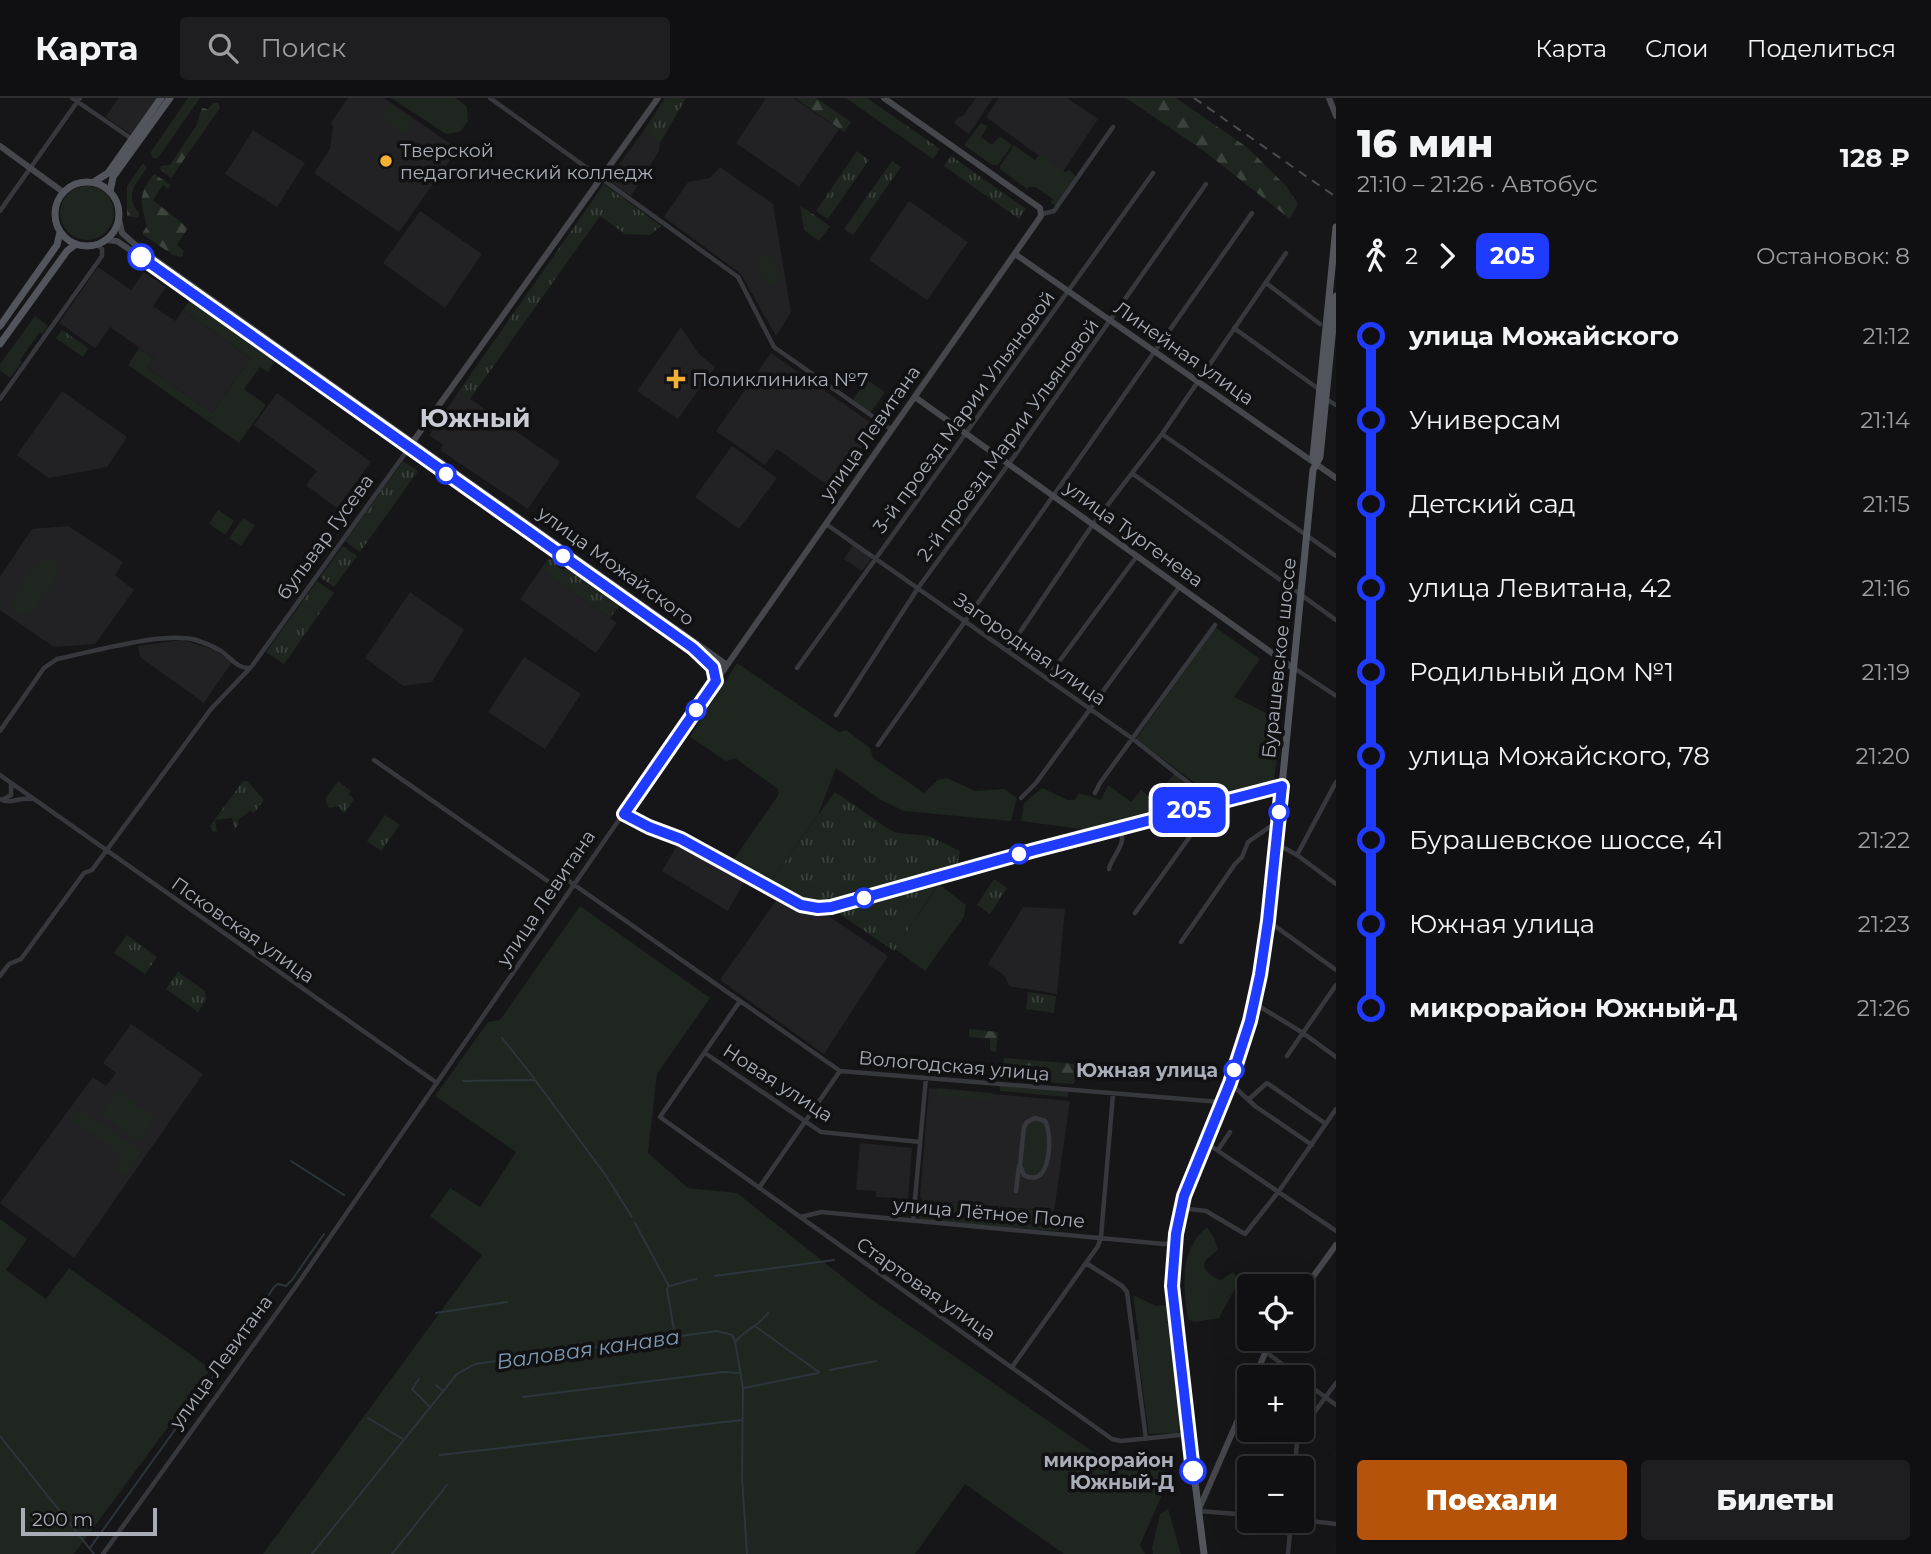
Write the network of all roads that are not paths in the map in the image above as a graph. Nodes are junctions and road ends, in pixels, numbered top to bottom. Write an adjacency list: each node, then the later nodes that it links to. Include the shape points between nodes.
1 (72, 98): 8 (street)
2 (161, 98): 11 (main road)
3 (170, 98): 19 (main road, via 113,177)
4 (490, 98): 15 (street)
5 (658, 98): 15 (main road, бульвар Гусева)
6 (884, 98): 22 (main road, via 1040,208)
7 (1328, 98): 9 (main road)
8 (79, 100): 11 (street); 13 (street)
9 (1336, 116)
10 (1113, 127): 22 (street, улица Левитана, via 1054,211)
11 (132, 139): 16 (main road, via 107,174)
12 (0, 146): 13 (main road)
13 (31, 169): 18 (main road); 20 (street)
14 (1153, 173): 32 (street, 3-й проезд Марии Ульяновой)
15 (601, 178): 47 (street, via 738,277 774,347); 50 (main road, бульвар Гусева)
16 (94, 182): 18 (main road, via 79,183); 19 (main road)
17 (1206, 184): 34 (street, 2-й проезд Марии Ульяновой)
18 (63, 192): 25 (main road, via 55,210)
19 (110, 192): 23 (main road)
20 (0, 211)
21 (1252, 213): 40 (street)
22 (1042, 214): 30 (main road, улица Левитана)
23 (119, 219): 26 (main road); 50 (main road, улица Можайского, via 125,237)
24 (1336, 227): 42 (main road, Бурашевское шоссе)
25 (60, 232): 27 (main road); 36 (main road, via 57,245)
26 (105, 240): 28 (main road); 50 (main road, улица Можайского, via 118,242)
27 (76, 244): 28 (main road); 39 (main road)
28 (96, 244): 44 (street, via 103,253)
29 (1286, 253): 31 (street)
30 (1015, 254): 32 (main road, Линейная улица); 43 (main road, улица Левитана)
31 (1266, 283): 35 (street); 37 (street)
32 (1068, 291): 34 (main road, Линейная улица); 48 (street, 3-й проезд Марии Ульяновой)
33 (1336, 296): 38 (main road, Бурашевское шоссе)
34 (1111, 321): 40 (main road, Линейная улица); 52 (street, 2-й проезд Марии Ульяновой)
35 (1320, 324)
36 (0, 326)
37 (1234, 328): 41 (street); 42 (street)
38 (1334, 339): 45 (main road, Бурашевское шоссе)
39 (0, 344)
40 (1154, 351): 41 (main road, Линейная улица); 55 (street)
41 (1198, 381): 49 (street); 51 (main road, Линейная улица)
42 (1320, 390): 51 (main road, Бурашевское шоссе)
43 (915, 397): 47 (main road, улица Левитана); 48 (main road, улица Тургенева)
44 (0, 399)
45 (1326, 399): 46 (street); 51 (main road, Бурашевское шоссе, via 1320,457)
46 (1336, 405)
47 (892, 430): 56 (main road, улица Левитана)
48 (966, 433): 52 (main road, улица Тургенева); 61 (street, 3-й проезд Марии Ульяновой)
49 (1162, 434): 53 (street); 58 (street)
50 (412, 445): 68 (main road, улица Можайского); 70 (street, бульвар Гусева); 71 (main road, улица Можайского)
51 (1315, 463): 54 (main road, Линейная улица); 58 (main road, Бурашевское шоссе)
52 (1009, 464): 55 (main road, улица Тургенева); 63 (street, 2-й проезд Марии Ульяновой)
53 (1133, 474): 57 (street); 64 (street)
54 (1336, 478)
55 (1052, 495): 57 (main road, улица Тургенева); 65 (street)
56 (826, 524): 61 (street, Загородная улица); 71 (main road, улица Левитана)
57 (1093, 524): 59 (main road, улица Тургенева); 69 (street)
58 (1307, 535): 60 (street); 64 (main road, Бурашевское шоссе)
59 (1137, 556): 62 (main road, улица Тургенева); 74 (street)
60 (1336, 556)
61 (876, 559): 63 (street, Загородная улица); 72 (street, 3-й проезд Марии Ульяновой)
62 (1180, 586): 73 (main road, улица Тургенева); 77 (street)
63 (918, 588): 65 (street, Загородная улица); 78 (street, 2-й проезд Марии Ульяновой)
64 (1301, 596): 66 (street); 73 (main road, Бурашевское шоссе)
65 (964, 620): 69 (street, Загородная улица); 81 (street)
66 (1336, 620)
67 (1215, 625): 80 (street)
68 (693, 648): 71 (main road, улица Можайского); 75 (main road, улица Можайского, via 713,667)
69 (1008, 650): 74 (street, Загородная улица)
70 (252, 666): 79 (street, via 243,668 211,646 178,638 57,659 44,668); 96 (street, бульвар Гусева, via 211,709)
71 (725, 667): 75 (main road, улица Левитана)
72 (797, 668)
73 (1293, 668): 76 (street, улица Тургенева); 86 (main road, Бурашевское шоссе)
74 (1047, 678): 77 (street, Загородная улица)
75 (716, 681): 92 (main road, улица Левитана)
76 (1336, 696)
77 (1090, 709): 80 (street, Загородная улица); 88 (street)
78 (836, 715)
79 (0, 731)
80 (1133, 739): 87 (street); 91 (street, Загородная улица)
81 (878, 745)
82 (374, 760): 100 (street, via 552,884 558,876)
83 (0, 775): 85 (street, Псковская улица)
84 (1336, 782): 97 (street)
85 (10, 783): 89 (street, via 11,795); 90 (street, Псковская улица)
86 (1282, 786): 91 (main road); 93 (main road, Бурашевское шоссе)
87 (1095, 793)
88 (1021, 799)
89 (1, 800): 90 (street)
90 (34, 800): 96 (street, Псковская улица)
91 (1214, 803): 94 (main road); 101 (street)
92 (624, 814): 94 (main road, via 681,839 801,905 818,908); 100 (street, улица Левитана)
93 (1278, 821): 95 (main road, Бурашевское шоссе); 103 (street, via 1248,842)
94 (1121, 831): 98 (street, via 1122,842)
95 (1276, 844): 97 (street); 102 (main road, Бурашевское шоссе)
96 (106, 850): 105 (street, бульвар Гусева, via 21,959 9,964); 115 (street, Псковская улица)
97 (1297, 855): 99 (street)
98 (1109, 869)
99 (1336, 884)
100 (574, 885): 107 (street, Вологодская улица); 115 (street, улица Левитана)
101 (1135, 913)
102 (1268, 921): 104 (street); 108 (main road, Бурашевское шоссе)
103 (1181, 942)
104 (1336, 970)
105 (0, 976)
106 (1336, 985): 109 (street)
107 (740, 1001): 110 (street); 113 (street, Вологодская улица)
108 (1254, 1003): 109 (street); 116 (main road, Бурашевское шоссе)
109 (1303, 1033): 111 (street); 112 (street)
110 (705, 1053): 121 (street, Новая улица); 129 (street, Стартовая улица, via 660,1117)
111 (1287, 1056)
112 (1336, 1057)
113 (840, 1071): 114 (street, Вологодская улица); 121 (street)
114 (926, 1078): 117 (street, Вологодская улица); 125 (street)
115 (437, 1083): 158 (street, улица Левитана)
116 (1230, 1083): 118 (street); 119 (main road, Бурашевское шоссе)
117 (1113, 1094): 119 (street, Вологодская улица); 136 (street)
118 (1249, 1099): 122 (street, via 1268,1083); 127 (street)
119 (1221, 1102): 126 (main road, Бурашевское шоссе)
120 (1336, 1110): 122 (street)
121 (805, 1122): 125 (street, Новая улица, via 821,1132); 129 (street)
122 (1326, 1124): 127 (street)
123 (1023, 1128): 123 (street, via 1035,1118 1048,1126 1045,1170 1038,1178 1029,1178 1021,1170); 130 (street)
124 (1230, 1132): 128 (street)
125 (920, 1142): 134 (street)
126 (1205, 1142): 128 (street); 132 (main road, Бурашевское шоссе)
127 (1312, 1145): 131 (street)
128 (1218, 1150): 131 (street)
129 (759, 1188): 133 (street, Стартовая улица)
130 (1016, 1191)
131 (1279, 1191): 132 (street, via 1244,1234 1206,1211); 135 (street)
132 (1181, 1208): 137 (main road, Бурашевское шоссе)
133 (800, 1217): 134 (street, улица Лётное Поле, via 821,1212); 144 (street, Стартовая улица)
134 (913, 1221): 136 (street, улица Лётное Поле)
135 (1336, 1231)
136 (1101, 1237): 137 (street, улица Лётное Поле); 139 (street)
137 (1175, 1242): 151 (main road, Бурашевское шоссе, via 1172,1286)
138 (1336, 1245): 140 (main road)
139 (1086, 1263): 144 (street); 152 (street, via 1127,1292)
140 (1314, 1275)
141 (1265, 1351): 142 (main road); 143 (street)
142 (1260, 1365)
143 (1284, 1365)
144 (1012, 1367): 152 (street, Стартовая улица, via 1112,1439)
145 (1336, 1383): 147 (street)
146 (1314, 1388): 147 (street)
147 (1325, 1397): 148 (street); 149 (street)
148 (1336, 1405)
149 (1314, 1412)
150 (1237, 1422): 153 (main road)
151 (1189, 1434): 152 (street, Стартовая улица); 153 (main road, Бурашевское шоссе)
152 (1146, 1439)
153 (1198, 1511): 154 (street); 159 (main road, Бурашевское шоссе)
154 (1237, 1514)
155 (1314, 1521): 156 (street)
156 (1336, 1524)
157 (1290, 1533): 160 (street)
158 (103, 1554)
159 (1203, 1554)
160 (1288, 1554)

